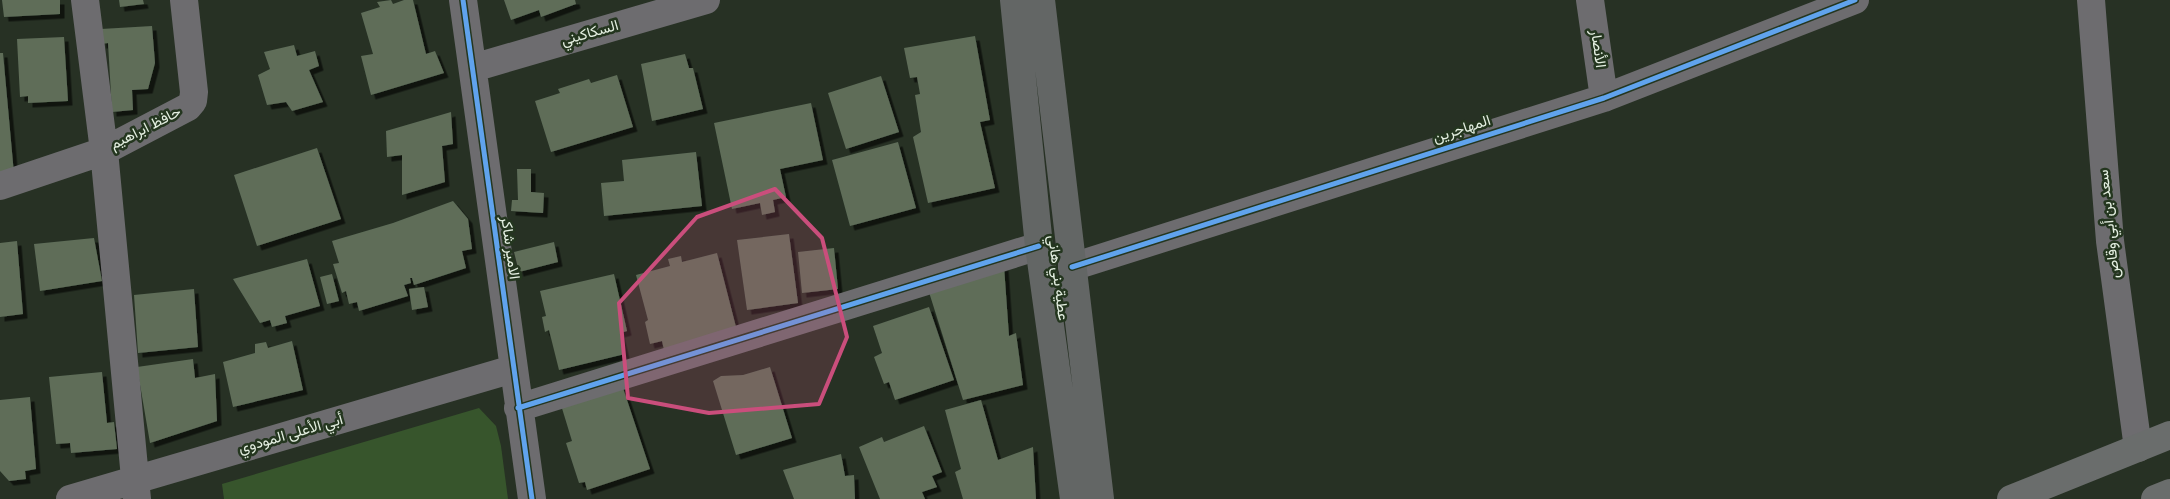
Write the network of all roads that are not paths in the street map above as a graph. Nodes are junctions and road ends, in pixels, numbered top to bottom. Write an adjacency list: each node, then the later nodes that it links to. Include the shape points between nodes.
1 (85, 0): 12 (street)
2 (184, 0): 12 (street, حافظ ابراهيم, via 193,101 180,112)
3 (463, 0): 10 (street, الامير شاكر)
4 (706, 0): 10 (street, السكاكيني)
5 (1014, 0): 14 (main road, عطية بني هاني)
6 (1041, 0): 15 (main road)
7 (1590, 0): 11 (street, الأنصار)
8 (1855, 0): 11 (street, المهاجرين)
9 (2092, 0): 19 (street, سعد بن أبي وقاص, via 2110,241)
10 (473, 68): 16 (street, الامير شاكر)
11 (1604, 98): 15 (street, المهاجرين)
12 (104, 151): 13 (street, حافظ ابراهيم); 20 (street)
13 (0, 186)
14 (1039, 246): 17 (street); 24 (main road, عطية بني هاني)
15 (1072, 268): 25 (main road)
16 (513, 369): 17 (street, الامير شاكر); 20 (street, أبي الأعلى المودوي)
17 (518, 408): 23 (street, الامير شاكر)
18 (2170, 435): 19 (main road)
19 (2138, 448): 26 (main road)
20 (136, 490): 22 (street, أبي الأعلى المودوي)
21 (2170, 493): 27 (main road)
22 (70, 499)
23 (532, 499)
24 (1074, 499)
25 (1100, 499)
26 (2011, 499)
27 (2155, 499)

